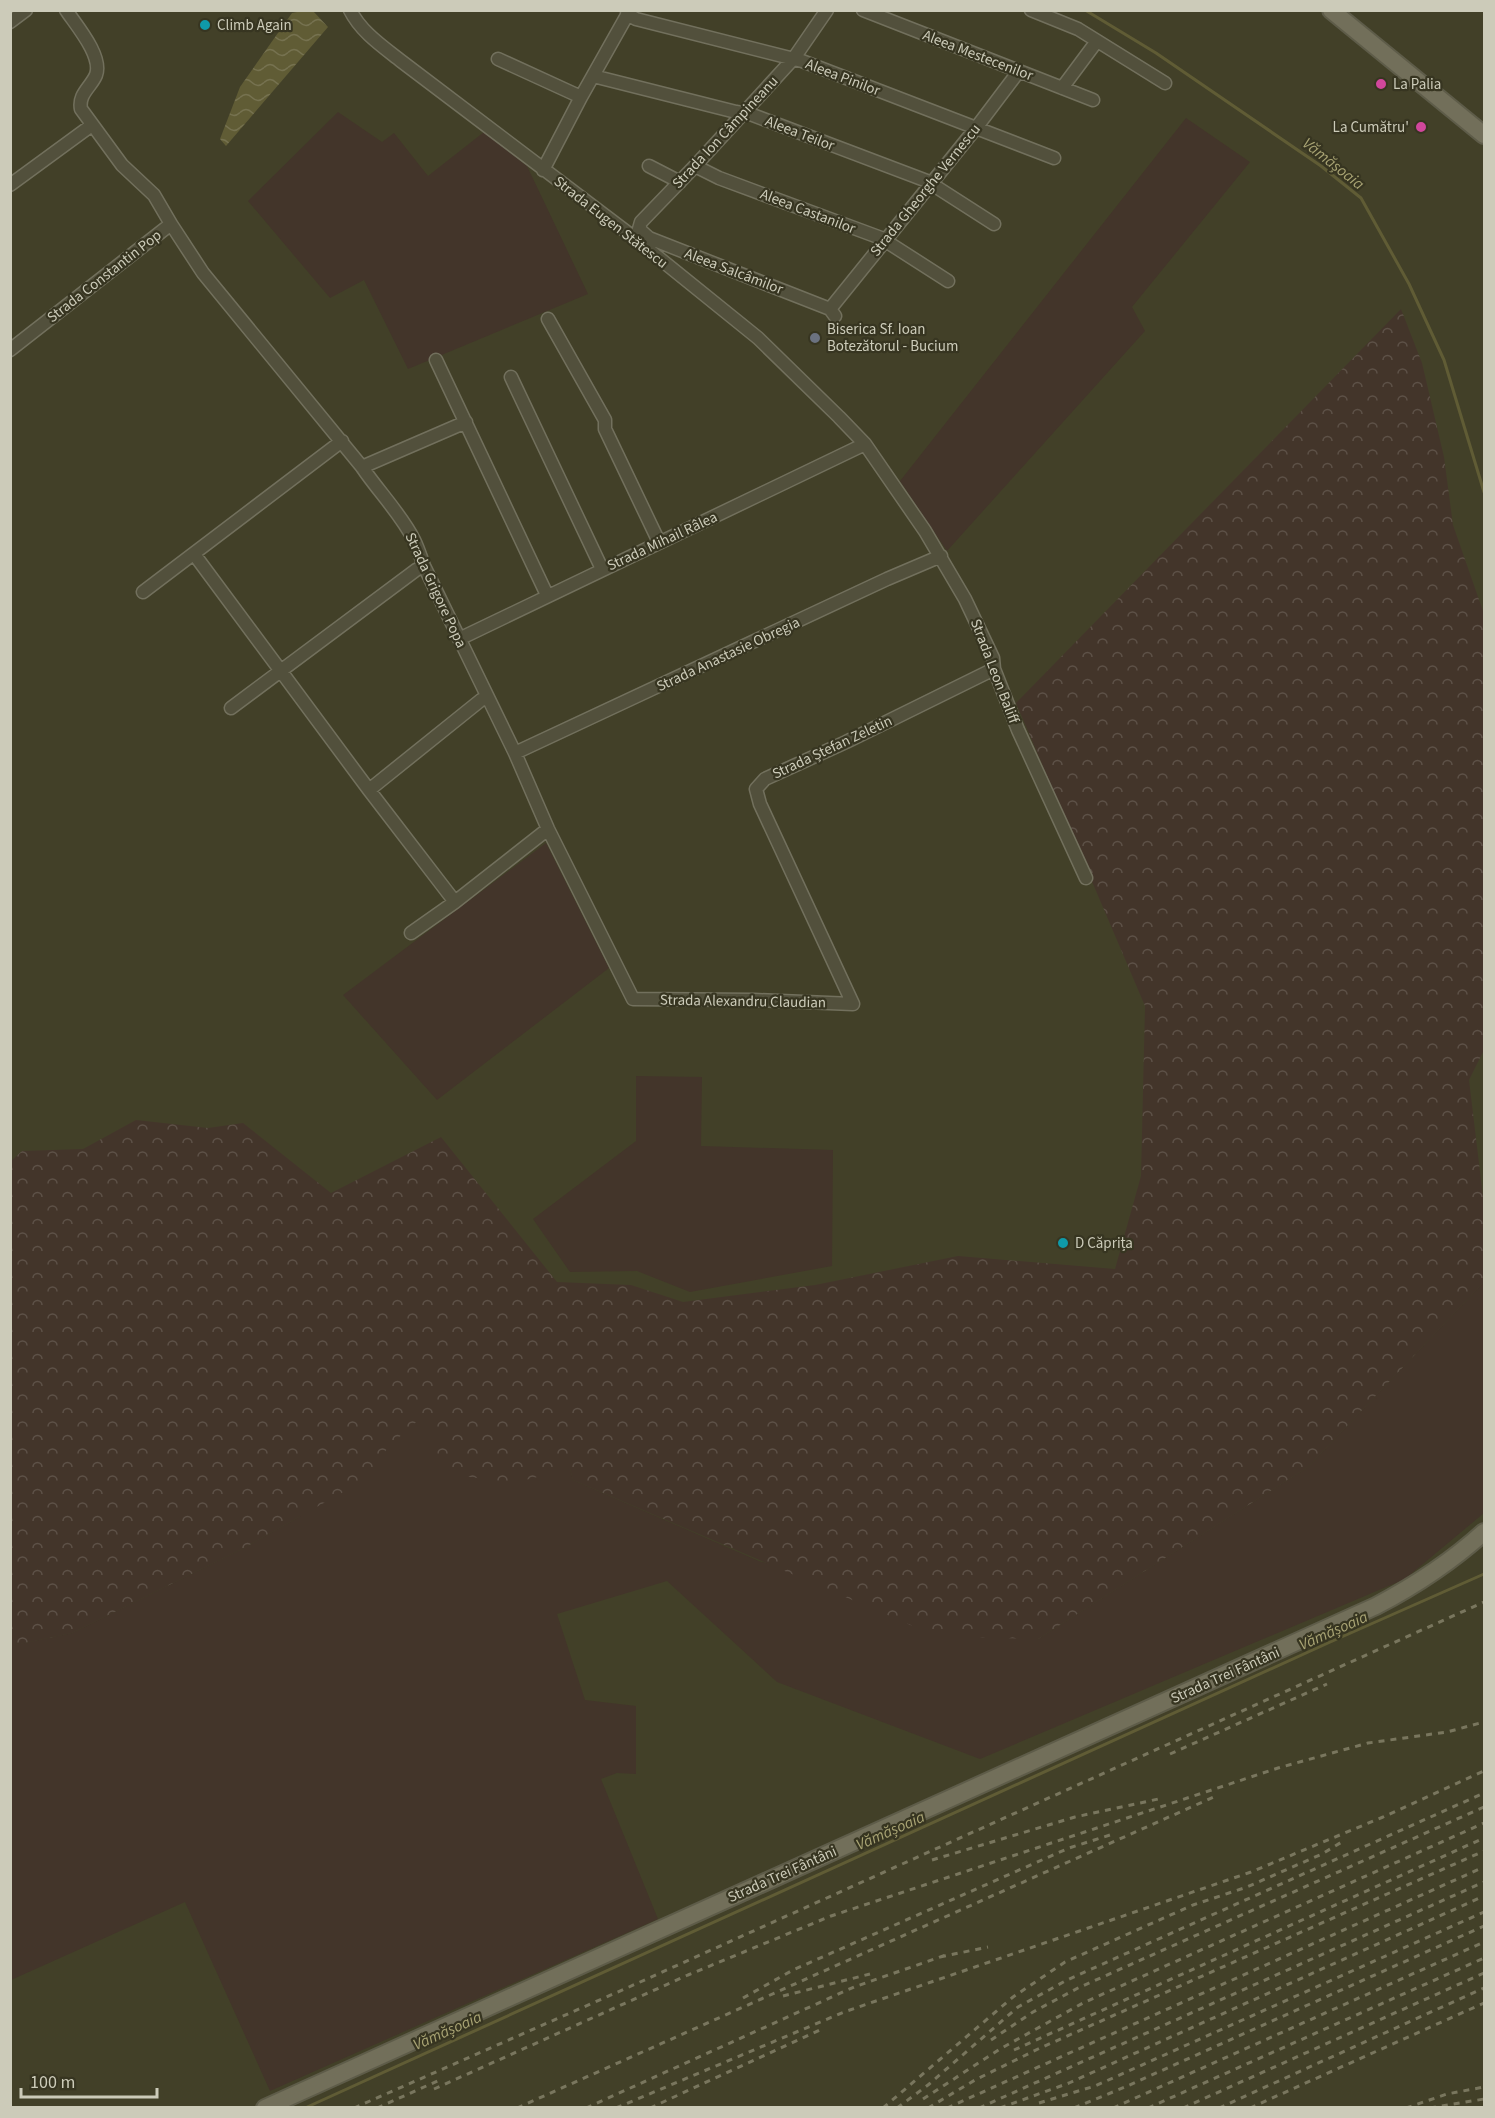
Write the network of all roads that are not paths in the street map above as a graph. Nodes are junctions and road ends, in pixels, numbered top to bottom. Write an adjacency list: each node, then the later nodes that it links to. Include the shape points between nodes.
1 (26, 10): 10 (street)
2 (66, 10): 21 (street, Strada Constantin Pop, via 97,61 96,75 80,100 81,109)
3 (350, 10): 28 (street, Strada Eugen Stătescu, via 366,33)
4 (827, 10): 12 (street, Strada Ion Câmpineanu)
5 (862, 10): 14 (street, Aleea Mestecenilor)
6 (1031, 10): 11 (street)
7 (1331, 10): 24 (main road)
8 (1347, 10): 22 (main road)
9 (628, 12): 12 (street, Aleea Pinilor, via 636,19); 15 (street)
10 (10, 22)
11 (1097, 41): 16 (street); 17 (street)
12 (794, 58): 20 (street, Strada Ion Câmpineanu); 23 (street, Aleea Pinilor)
13 (498, 59): 18 (street)
14 (1019, 72): 17 (street, Aleea Mestecenilor); 23 (street, Strada Gheorghe Vernescu)
15 (593, 76): 18 (street); 20 (street, Aleea Teilor)
16 (1165, 82)
17 (1062, 88): 19 (street, Aleea Mestecenilor)
18 (581, 97): 28 (street)
19 (1093, 100)
20 (744, 114): 27 (street, Strada Ion Câmpineanu); 30 (street, Aleea Teilor)
21 (92, 124): 31 (street); 33 (street, Strada Constantin Pop, via 122,165 154,195)
22 (1485, 124)
23 (976, 128): 25 (street, Aleea Pinilor); 30 (street, Strada Gheorghe Vernescu)
24 (1485, 135)
25 (1053, 158)
26 (649, 166): 29 (street)
27 (695, 166): 29 (street, Strada Ion Câmpineanu); 35 (street, Aleea Castanilor)
28 (543, 170): 44 (street, Strada Eugen Stătescu, via 758,339)
29 (680, 182): 32 (street, Strada Ion Câmpineanu)
30 (932, 183): 34 (street, Aleea Teilor); 35 (street, Strada Gheorghe Vernescu)
31 (10, 185)
32 (641, 222): 37 (street, Aleea Salcâmilor, via 639,229 649,238)
33 (171, 224): 39 (street, Strada Constantin Pop); 43 (street, Strada Grigore Popa, via 203,273)
34 (994, 224)
35 (885, 240): 36 (street, Aleea Castanilor); 37 (street, Strada Gheorghe Vernescu)
36 (948, 281)
37 (833, 312)
38 (548, 319): 46 (street, via 605,420 605,429)
39 (10, 350)
40 (436, 360): 42 (street)
41 (511, 376): 50 (street)
42 (466, 422): 45 (street); 52 (street)
43 (342, 441): 45 (street, Strada Grigore Popa); 47 (street)
44 (865, 444): 46 (street, Strada Mihail Râlea); 48 (street, Strada Leon Baliff)
45 (362, 467): 49 (street, Strada Grigore Popa, via 402,520)
46 (659, 542): 50 (street, Strada Mihail Râlea)
47 (194, 554): 51 (street); 55 (street)
48 (941, 556): 54 (street, Strada Leon Baliff, via 981,631); 58 (street, Strada Anastasie Obregia)
49 (424, 567): 53 (street, Strada Grigore Popa); 55 (street)
50 (602, 569): 52 (street, Strada Mihail Râlea)
51 (143, 592)
52 (547, 595): 53 (street, Strada Mihail Râlea)
53 (459, 639): 56 (street, Strada Grigore Popa)
54 (994, 669): 61 (street, Strada Leon Baliff); 65 (street, Strada Ștefan Zeletin, via 765,779 756,789)
55 (280, 671): 57 (street); 59 (street)
56 (487, 698): 58 (street, Strada Grigore Popa); 59 (street)
57 (231, 708)
58 (515, 753): 60 (street, Strada Grigore Popa)
59 (369, 790): 62 (street)
60 (548, 829): 62 (street); 64 (street, Strada Grigore Popa)
61 (1086, 878)
62 (455, 902): 63 (street)
63 (411, 933)
64 (633, 999): 65 (street, Strada Alexandru Claudian)
65 (853, 1004)
66 (1485, 1532): 67 (main road, Strada Trei Fântâni, via 1425,1579 1376,1606)
67 (265, 2108)

